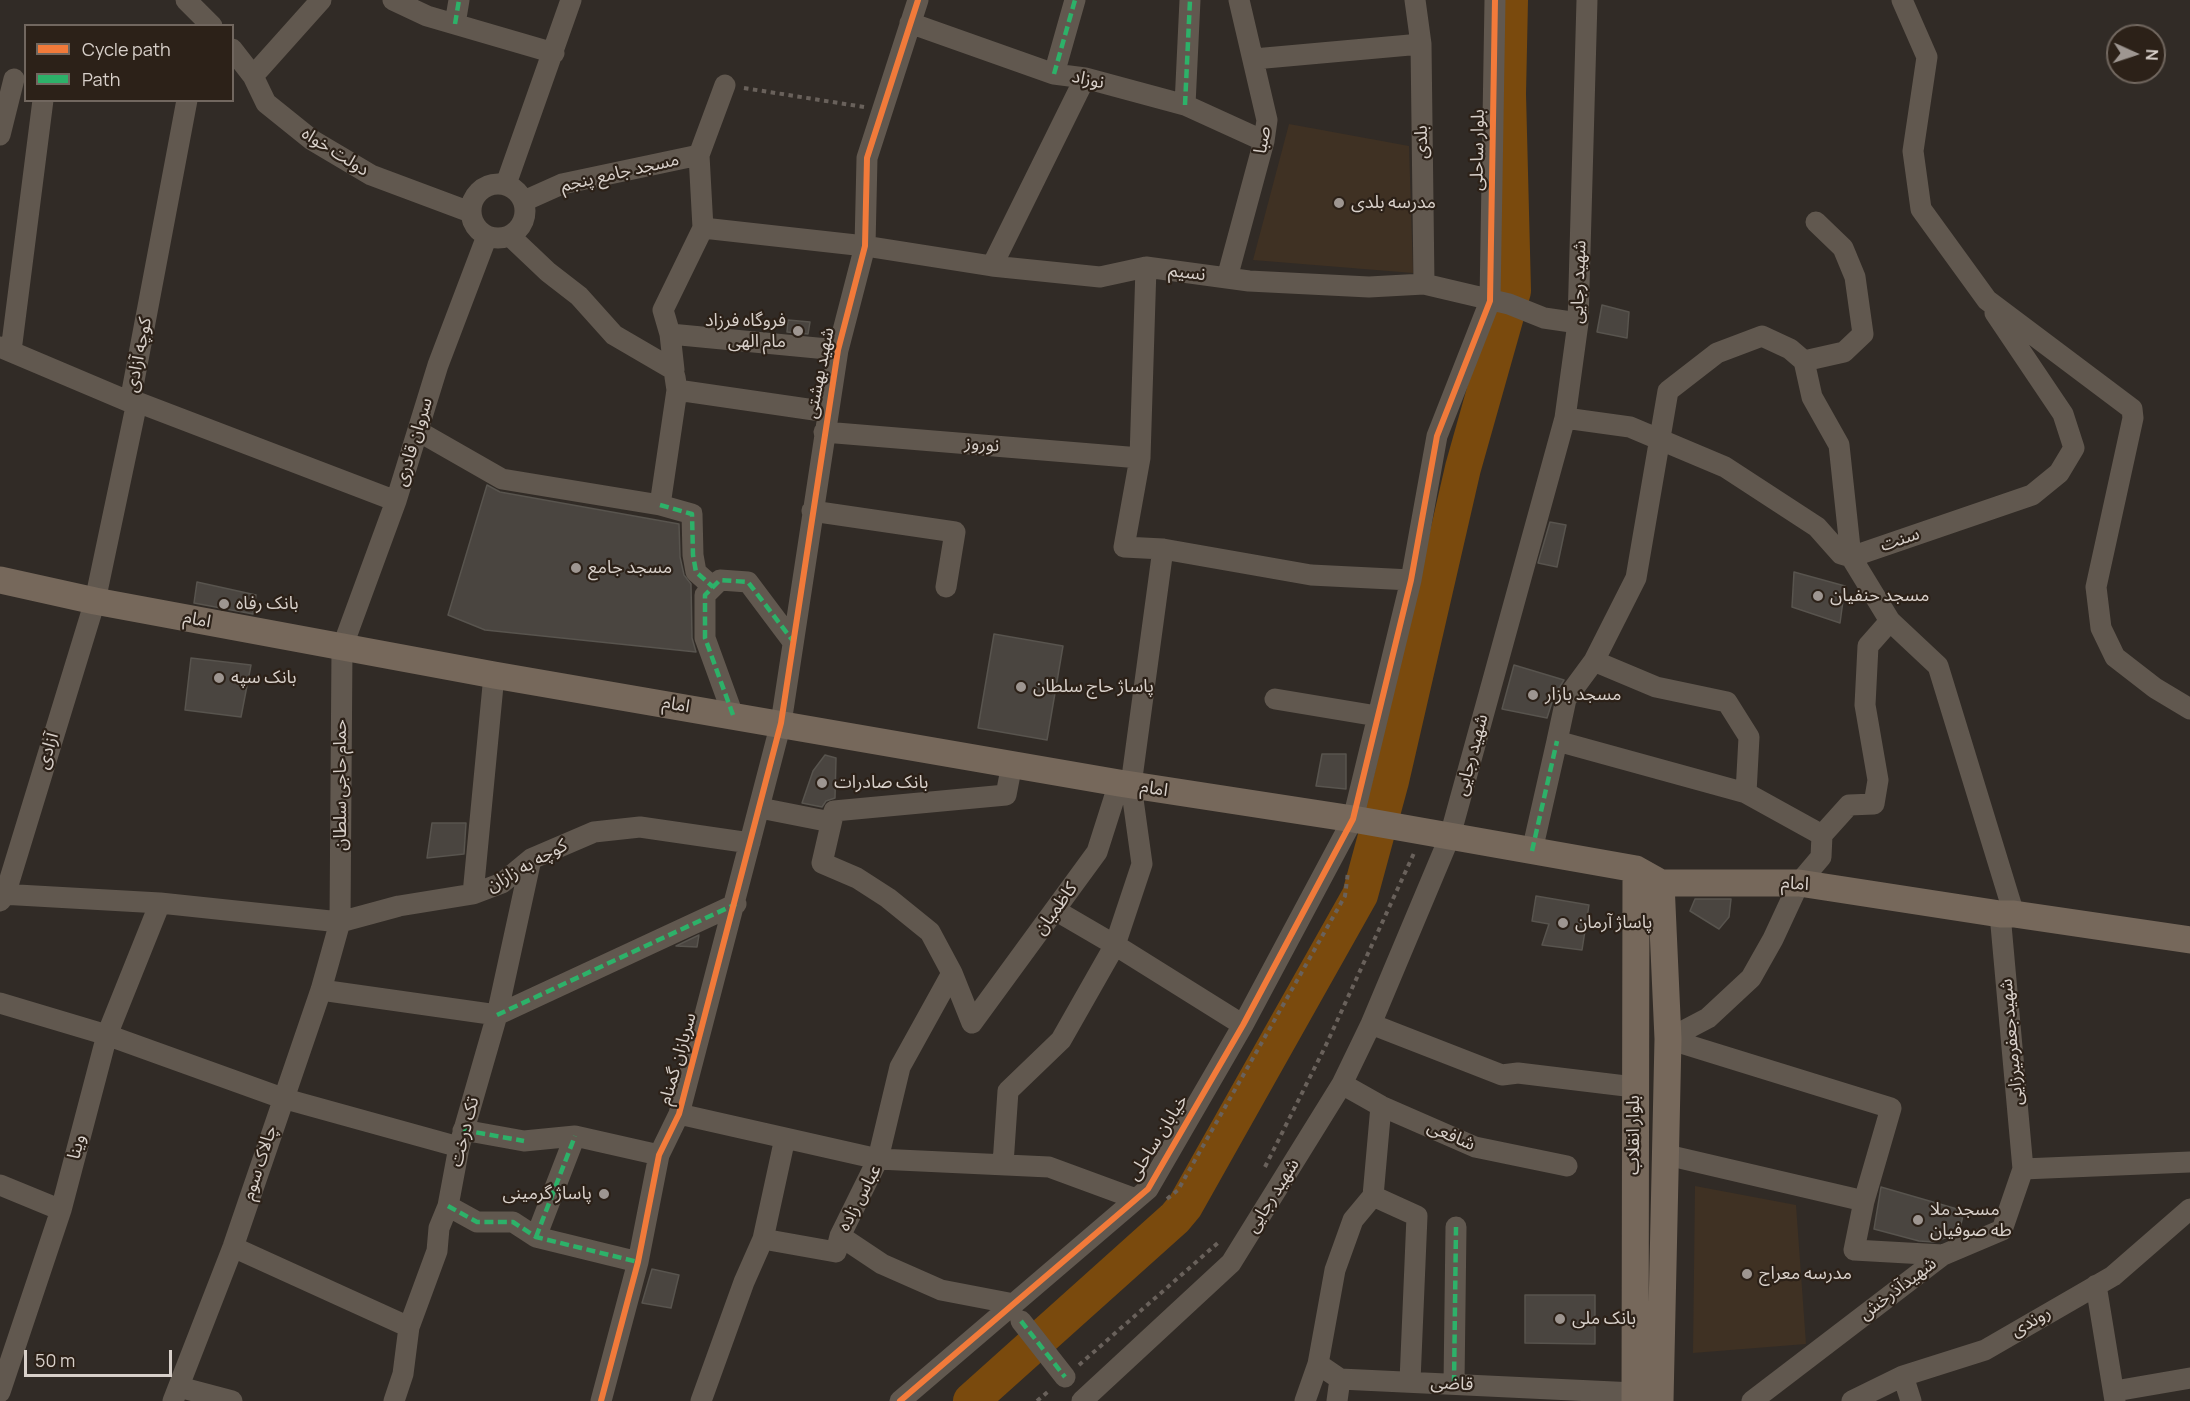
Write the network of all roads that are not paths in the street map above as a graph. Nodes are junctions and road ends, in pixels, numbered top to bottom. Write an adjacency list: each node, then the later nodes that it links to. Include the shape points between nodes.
1 (186, 0): 15 (street)
2 (321, 0): 22 (street)
3 (393, 0): 16 (street)
4 (459, 0): 16 (street)
5 (571, 0): 19 (street)
6 (918, 0): 14 (street, شهید بهشتی)
7 (1075, 0): 21 (street)
8 (1190, 0): 28 (street)
9 (1239, 0): 20 (street, صبا)
10 (1415, 0): 17 (street, بلدی)
11 (1495, 0): 45 (street, بلوار ساحلی)
12 (1587, 0): 46 (street, شهید رجایی)
13 (1902, 0): 44 (street, via 1927,57 1913,152 1921,209)
14 (910, 23): 21 (street, نوزاد); 39 (street, شهید بهشتی, via 867,158)
15 (210, 24)
16 (455, 24): 19 (street)
17 (1421, 44): 20 (street); 43 (street, بلدی)
18 (234, 52): 22 (street, دولت خواه)
19 (554, 53): 32 (street)
20 (1254, 59): 30 (street, صبا, via 1267,120)
21 (1054, 74): 23 (street, نوزاد)
22 (253, 76): 34 (street, دولت خواه, via 266,103 312,140 371,175)
23 (1085, 78): 28 (street, نوزاد); 40 (street)
24 (13, 79): 29 (street)
25 (725, 85): 31 (street, مسجد جامع پنجم)
26 (44, 102): 48 (street)
27 (187, 102): 52 (street, کوچه آزادی)
28 (1185, 105): 30 (street, نوزاد)
29 (0, 135)
30 (1264, 141): 42 (street, صبا)
31 (699, 155): 33 (street, مسجد جامع پنجم, via 562,184); 36 (street)
32 (506, 184): 33 (street); 34 (street, via 489,184 481,189)
33 (524, 201): 38 (street, via 525,217)
34 (470, 212): 37 (street, via 475,227)
35 (1816, 222): 50 (street, via 1843,248 1855,277 1863,334 1844,352)
36 (703, 228): 39 (street, نسیم); 47 (street, via 663,310)
37 (487, 236): 38 (street); 55 (street, سروان قادری, via 438,365)
38 (510, 236): 51 (street, via 579,296 614,335)
39 (865, 246): 40 (street, نسیم); 49 (street, شهید بهشتی)
40 (992, 266): 41 (street, نسیم, via 1100,277)
41 (1146, 267): 42 (street, نسیم); 57 (street)
42 (1227, 278): 43 (street, نسیم, via 1369,287)
43 (1424, 285): 45 (street, نسیم)
44 (1987, 300): 62 (street, سنت, via 2063,414 2074,448 2059,473 2032,495); 74 (street, via 2132,409 2096,587 2101,628 2115,657)
45 (1500, 302): 46 (street, نسیم, via 1544,318); 64 (street, خیابان ساحلی, via 1437,436)
46 (1578, 322): 53 (street, شهید رجایی)
47 (670, 334): 49 (street); 51 (street)
48 (5, 349): 52 (street)
49 (838, 350): 54 (street, شهید بهشتی)
50 (1804, 361): 56 (street, via 1790,349 1762,336 1717,353 1668,391); 62 (street, via 1812,397 1839,445)
51 (675, 380): 54 (street, نوروز); 59 (street)
52 (134, 402): 58 (street); 67 (street, کوچه آزادی)
53 (1565, 418): 56 (street, via 1630,427); 86 (street, شهید رجایی)
54 (826, 422): 57 (street, نوروز); 60 (street, شهید بهشتی)
55 (418, 431): 58 (street, سروان قادری); 59 (street, via 502,479)
56 (1660, 439): 62 (street, via 1725,467 1817,527 1841,554); 71 (street, via 1636,578)
57 (1140, 458): 61 (street, via 1124,547)
58 (396, 501): 70 (street, سروان قادری)
59 (660, 505): 65 (street, via 692,514 696,572)
60 (812, 511): 66 (street, via 955,532); 69 (street, شهید بهشتی)
61 (1163, 549): 64 (street, via 1311,575); 80 (street)
62 (1851, 556): 68 (street, شهیدجعفرمیرزایی)
63 (0, 580): 67 (main road, امام)
64 (1411, 580): 76 (street, خیابان ساحلی)
65 (713, 587): 69 (street, via 720,580 748,582); 75 (street, via 705,595 705,638)
66 (946, 587)
67 (94, 601): 70 (main road, امام); 94 (street, آزادی)
68 (1890, 621): 85 (street, via 1868,646 1865,705 1878,780 1874,804 1849,805); 98 (street, شهیدجعفرمیرزایی, via 1938,666)
69 (793, 642): 77 (street, شهید بهشتی)
70 (342, 648): 72 (main road, امام); 99 (street, حمام حاجی سلطان)
71 (1594, 661): 78 (street, via 1566,699); 81 (street, via 1656,687 1727,702 1749,737)
72 (494, 675): 75 (main road, امام); 93 (street)
73 (1275, 699): 76 (street)
74 (2190, 709)
75 (733, 715): 77 (main road, امام)
76 (1377, 716): 83 (street, خیابان ساحلی)
77 (781, 723): 79 (main road, امام); 82 (street, سربازان گمنام)
78 (1557, 741): 81 (street); 88 (street)
79 (1012, 764): 80 (main road, امام); 84 (street, via 1006,795 834,811)
80 (1125, 784): 83 (main road, امام); 97 (street, کاظمیان, via 1097,852); 101 (street, via 1142,864)
81 (1746, 793): 85 (street)
82 (760, 808): 84 (street); 87 (street, سربازان گمنام)
83 (1353, 819): 86 (main road, امام); 107 (street, خیابان ساحلی)
84 (831, 822): 102 (street, via 822,863 857,878 930,932)
85 (1822, 835): 92 (street, via 1821,857)
86 (1450, 836): 88 (main road, امام); 106 (street, شهید رجایی)
87 (750, 843): 89 (street, کوچه به زازان, via 640,828 594,832); 96 (street, سربازان گمنام)
88 (1532, 851): 90 (main road, امام)
89 (531, 860): 93 (street, کوچه به زازان, via 502,883); 105 (street, تک درخت)
90 (1636, 869): 91 (main road, امام); 111 (main road, بلوار انقلاب)
91 (1661, 883): 92 (main road, امام); 109 (main road, بلوار انقلاب)
92 (1799, 883): 98 (main road, امام); 109 (street, via 1751,978 1708,1018)
93 (473, 894): 99 (street, کوچه به زازان, via 399,906)
94 (2, 896): 95 (street)
95 (160, 903): 99 (street); 108 (street, وینا)
96 (736, 904): 105 (street); 114 (street, سربازان گمنام)
97 (1055, 909): 101 (street); 102 (street, کاظمیان, via 972,1023)
98 (2007, 914): 100 (main road, امام); 124 (street, شهیدجعفرمیرزایی)
99 (340, 922): 103 (street, چالاک سوم)
100 (2190, 940)
101 (1115, 945): 107 (street); 122 (street, via 1061,1040 1008,1091)
102 (952, 973): 120 (street, via 900,1067)
103 (321, 990): 105 (street); 112 (street, چالاک سوم)
104 (0, 1003): 108 (street)
105 (497, 1016): 116 (street, تک درخت)
106 (1371, 1024): 110 (street, شهید رجایی); 111 (street, via 1502,1075 1518,1073)
107 (1243, 1025): 127 (street, خیابان ساحلی, via 1148,1189)
108 (107, 1035): 112 (street); 131 (street, وینا)
109 (1668, 1039): 119 (main road, بلوار انقلاب); 128 (street, via 1891,1108)
110 (1342, 1084): 113 (street, شافعی); 158 (street, شهید رجایی, via 1231,1263)
111 (1634, 1087): 152 (main road, بلوار انقلاب)
112 (282, 1098): 116 (street); 136 (street, چالاک سوم)
113 (1381, 1106): 123 (street, شافعی, via 1475,1147); 126 (street)
114 (679, 1114): 117 (street); 118 (street, سربازان گمنام)
115 (575, 1136): 116 (street, via 524,1141); 118 (street); 134 (street)
116 (461, 1138): 129 (street, تک درخت)
117 (785, 1138): 120 (street); 135 (street)
118 (659, 1155): 138 (street, سربازان گمنام)
119 (1667, 1155): 128 (street); 152 (main road, بلوار انقلاب)
120 (878, 1159): 122 (street, عباس زاده); 133 (street, عباس زاده)
121 (2190, 1162): 124 (street)
122 (1003, 1164): 127 (street, عباس زاده, via 1049,1167)
123 (1567, 1166)
124 (2023, 1169): 137 (street, شهیدآذرخش, via 2002,1230)
125 (0, 1185): 131 (street)
126 (1373, 1196): 142 (street, via 1353,1220 1335,1270); 147 (street, via 1417,1216)
127 (1137, 1199): 140 (street, خیابان ساحلی)
128 (1864, 1201): 137 (street, via 1854,1250)
129 (448, 1206): 134 (street, via 477,1222 513,1222); 141 (street, تک درخت, via 439,1228 437,1251)
130 (2190, 1209): 139 (street, روندی, via 2113,1276)
131 (61, 1210): 149 (street, وینا)
132 (1456, 1227): 148 (street)
133 (840, 1236): 135 (street, عباس زاده, via 836,1252); 140 (street, via 882,1264 941,1290)
134 (536, 1238): 138 (street)
135 (763, 1239): 156 (street)
136 (233, 1246): 141 (street); 150 (street, چالاک سوم)
137 (1943, 1255): 161 (street, شهیدآذرخش)
138 (638, 1262): 155 (street, سربازان گمنام)
139 (2096, 1285): 143 (street, روندی, via 1985,1350); 151 (street)
140 (1017, 1312): 144 (street); 157 (street, خیابان ساحلی)
141 (409, 1327): 154 (street, تک درخت, via 403,1374)
142 (1318, 1364): 146 (street); 159 (street)
143 (1903, 1376): 162 (street, روندی); 163 (street)
144 (1065, 1377)
145 (2190, 1378): 151 (street)
146 (1340, 1379): 147 (street, قاضی); 160 (street)
147 (1410, 1381): 148 (street, قاضی)
148 (1467, 1390): 152 (street, قاضی)
149 (0, 1392)
150 (176, 1394): 153 (street)
151 (2115, 1396)
152 (1643, 1398)
153 (231, 1401)
154 (394, 1401)
155 (601, 1401)
156 (701, 1401)
157 (900, 1401)
158 (1082, 1401)
159 (1305, 1401)
160 (1337, 1401)
161 (1752, 1401)
162 (1852, 1401)
163 (1911, 1401)

